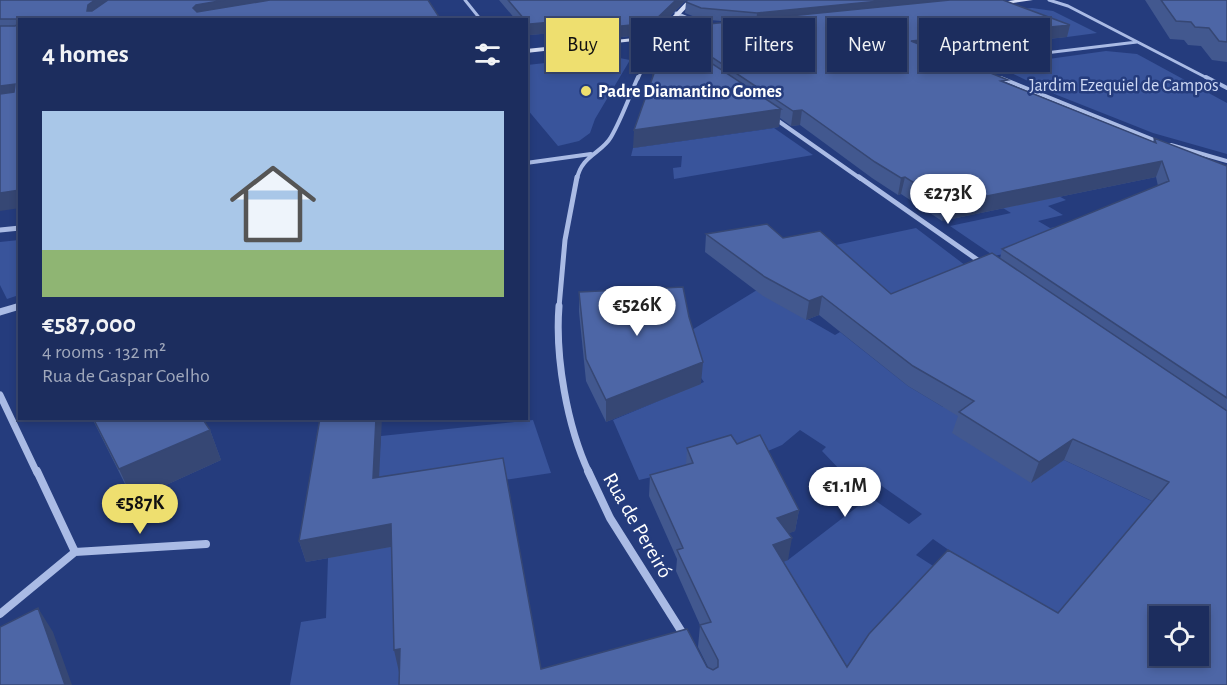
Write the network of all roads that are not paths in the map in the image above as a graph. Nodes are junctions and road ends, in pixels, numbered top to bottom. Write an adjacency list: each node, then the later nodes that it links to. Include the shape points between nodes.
1 (465, 0): 7 (street)
2 (690, 0): 6 (main road)
3 (1030, 0): 5 (main road)
4 (1049, 0): 12 (street)
5 (987, 4)
6 (676, 13): 8 (main road); 9 (street)
7 (479, 18)
8 (672, 18)
9 (721, 28): 10 (main road)
10 (711, 31)
11 (631, 40): 13 (main road)
12 (1137, 42): 15 (street, via 987,60 976,66); 17 (street)
13 (528, 51)
14 (640, 72): 19 (street, Rua de Pereiró, via 610,139)
15 (989, 73)
16 (999, 77): 20 (street, via 1150,139)
17 (1227, 88)
18 (770, 115): 24 (street)
19 (591, 154): 21 (street); 31 (street, Rua de Pereiró, via 578,171 565,240 557,332 564,391 584,462 610,518)
20 (1227, 161)
21 (528, 163)
22 (18, 228): 23 (street)
23 (0, 230)
24 (984, 264)
25 (18, 307): 26 (street)
26 (0, 312)
27 (0, 395): 29 (street)
28 (206, 543): 29 (street)
29 (75, 552): 30 (street)
30 (0, 614)
31 (691, 648)

